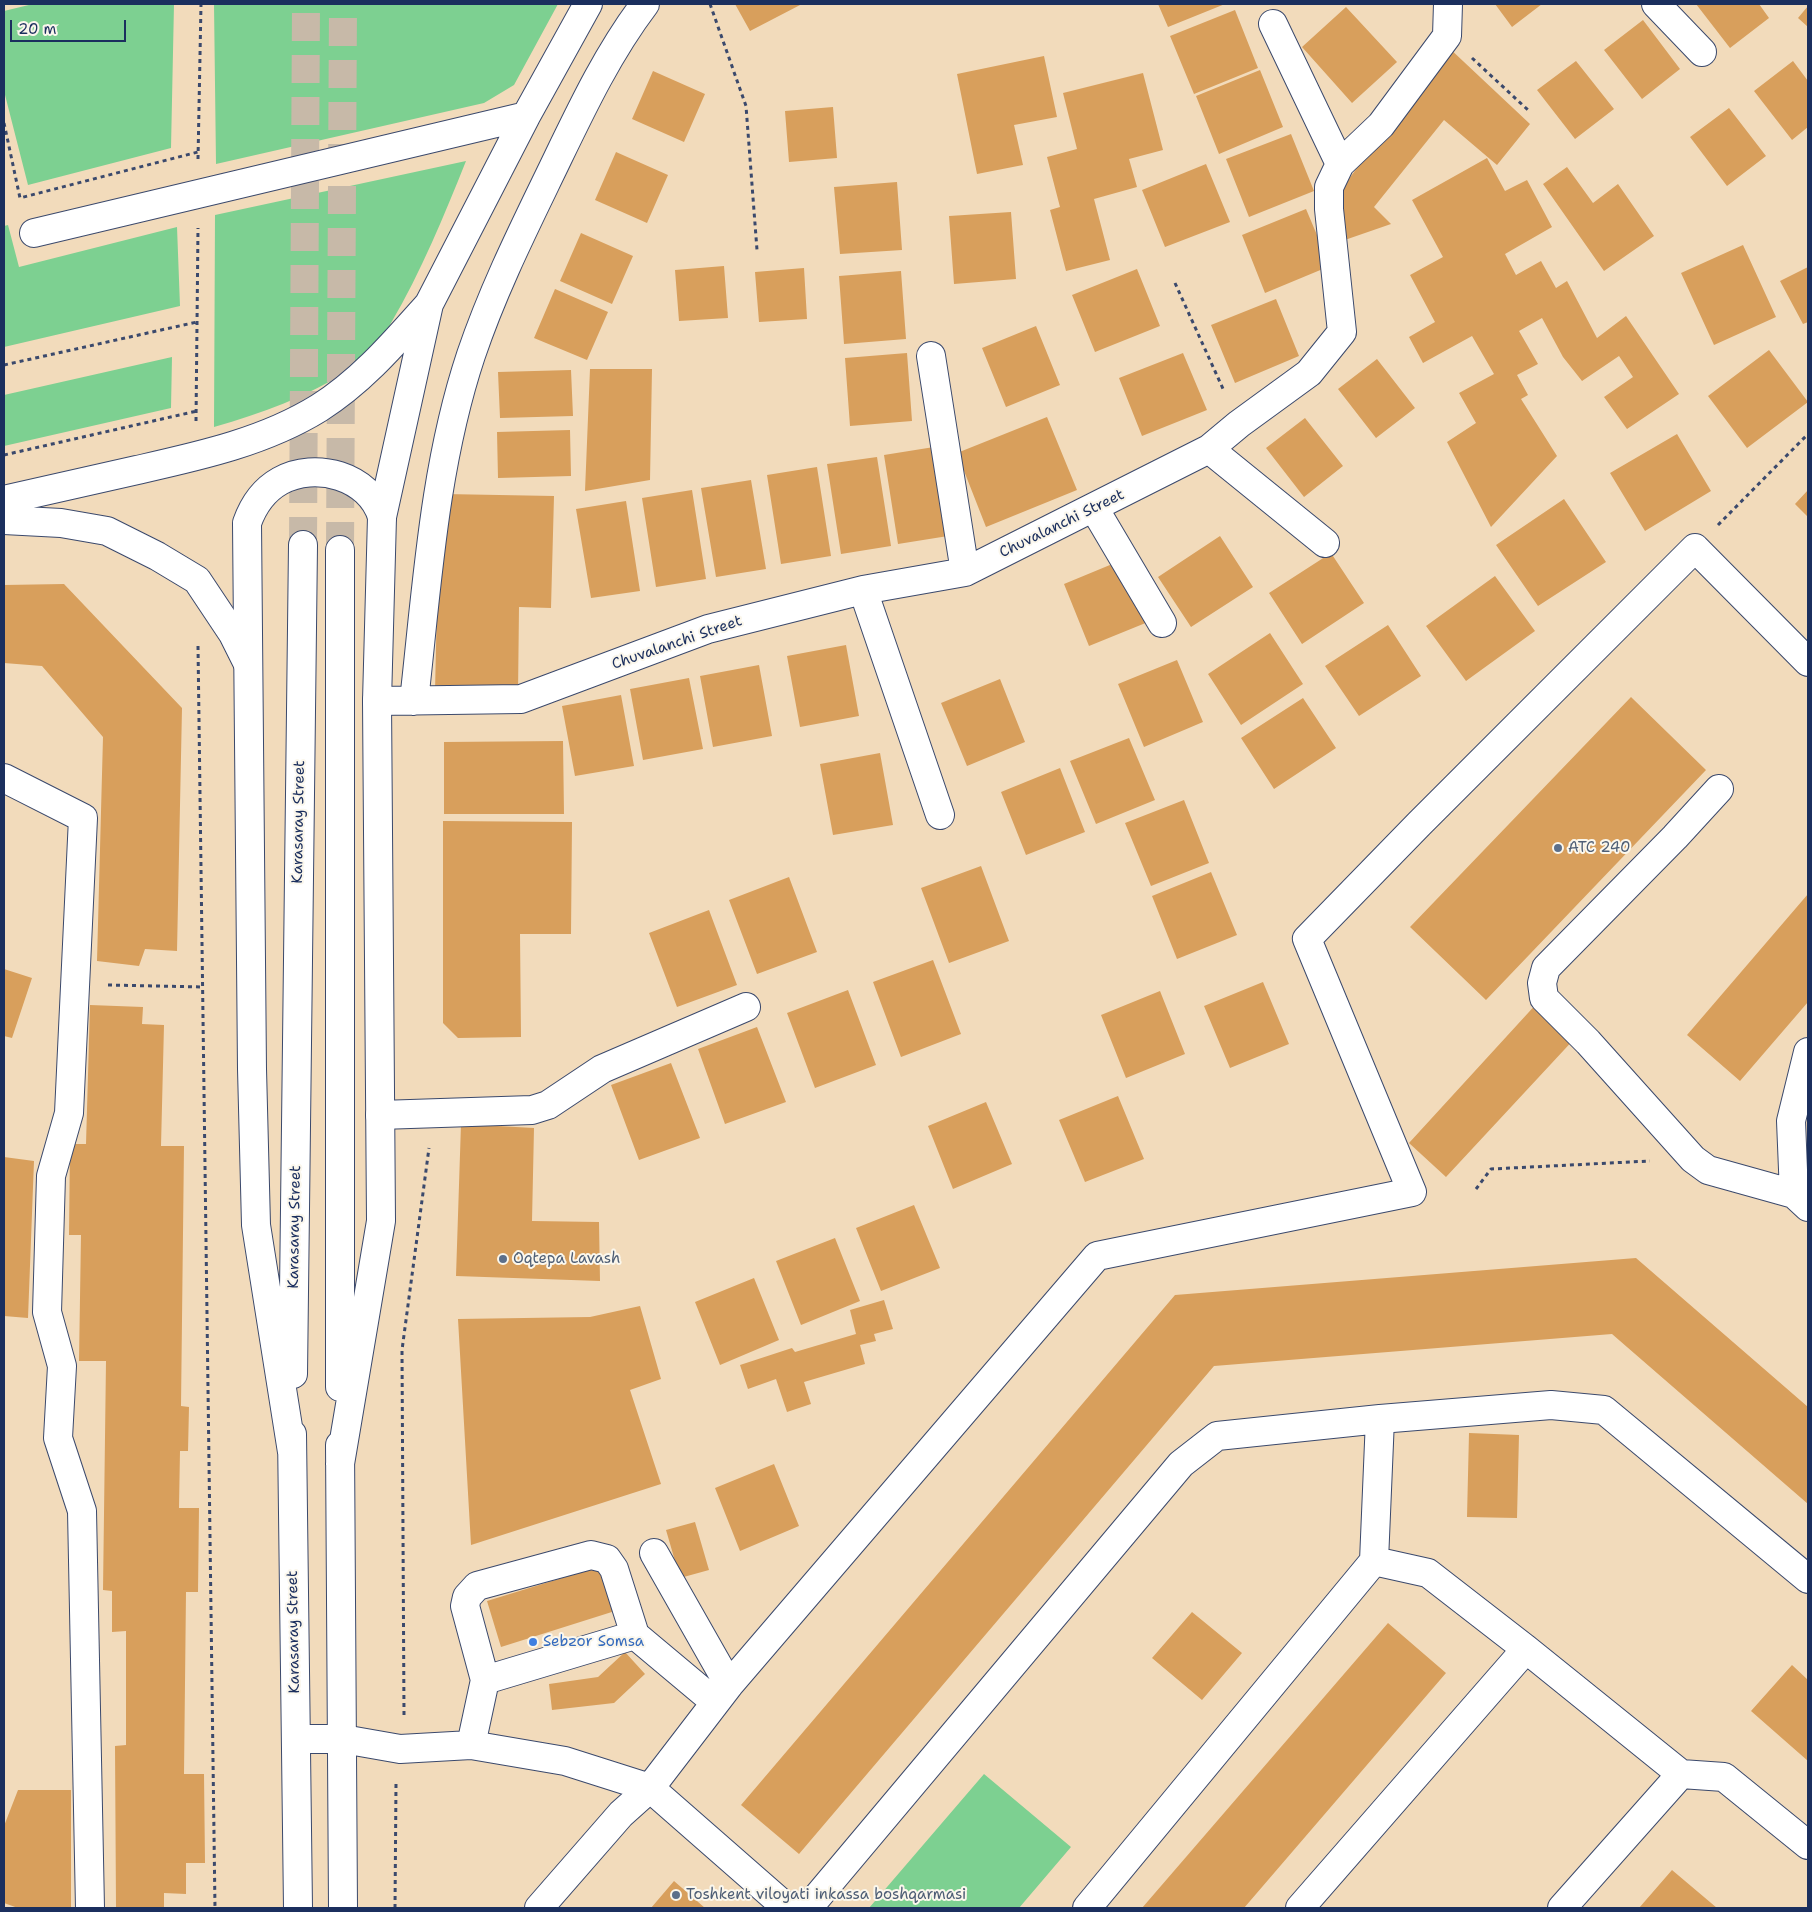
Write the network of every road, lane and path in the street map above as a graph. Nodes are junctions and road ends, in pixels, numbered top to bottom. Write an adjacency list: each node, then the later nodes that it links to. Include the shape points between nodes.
1 (588, 4): 10 (main road)
2 (645, 4): 41 (main road, via 628,26 588,96 498,283 471,356 442,470)
3 (710, 4): 15 (path, via 746,106)
4 (1448, 4): 7 (main road)
5 (1656, 4): 8 (main road)
6 (1274, 24): 13 (main road)
7 (1447, 36): 9 (path); 13 (main road, Chuvalanchi Street, via 1381,124)
8 (1702, 52)
9 (1528, 110)
10 (526, 116): 14 (main road); 17 (main road)
11 (4, 123): 12 (path, via 20,198)
12 (198, 152)
13 (1340, 164): 22 (main road, Chuvalanchi Street, via 1329,187 1329,209 1342,332 1309,373)
14 (34, 233)
15 (757, 250)
16 (1175, 283): 22 (path)
17 (429, 304): 26 (main road, via 381,357 351,384 319,408 258,438 196,457); 28 (main road)
18 (197, 322): 20 (path)
19 (931, 356): 34 (main road)
20 (4, 366)
21 (197, 411): 25 (path)
22 (1239, 424): 24 (main road, Chuvalanchi Street)
23 (1808, 434): 32 (path)
24 (1209, 449): 27 (main road, Chuvalanchi Street); 30 (main road)
25 (4, 455)
26 (4, 500)
27 (1094, 508): 34 (main road, Chuvalanchi Street); 36 (main road)
28 (382, 517): 39 (main road, via 365,490 346,478 310,474 287,478 270,488 251,511 247,523); 40 (main road)
29 (4, 520): 39 (main road, via 62,522 107,531 198,580)
30 (1325, 542)
31 (302, 545): 55 (main road, Karasaray Street)
32 (1695, 548): 38 (main road); 63 (main road, via 1307,939 1412,1192 1097,1256)
33 (340, 550): 56 (main road)
34 (965, 572): 35 (main road, Chuvalanchi Street)
35 (863, 590): 41 (main road, Chuvalanchi Street, via 708,629 521,698); 44 (main road)
36 (1162, 623)
37 (198, 639): 46 (path)
38 (1808, 662)
39 (248, 664): 55 (main road, via 256,1225)
40 (377, 701): 41 (main road, Chuvalanchi Street); 50 (main road)
41 (414, 701)
42 (4, 778): 45 (main road, via 83,818)
43 (1719, 789): 51 (main road, via 1546,968 1542,983 1544,998)
44 (940, 815)
45 (75, 984): 46 (path); 71 (main road, via 69,1113 51,1176 47,1312 62,1366 58,1438 82,1511)
46 (203, 987): 72 (path)
47 (746, 1006): 49 (main road, via 602,1069 548,1105 532,1110)
48 (1808, 1052): 53 (main road, via 1791,1122)
49 (434, 1113): 50 (main road); 67 (path, via 402,1350 404,1728)
50 (380, 1115): 56 (main road, via 381,1221)
51 (1693, 1159): 52 (path, via 1491,1169); 53 (main road, via 1708,1170)
52 (1476, 1189)
53 (1801, 1200)
54 (1380, 1418): 58 (main road); 59 (main road, via 1551,1405 1604,1410); 78 (main road, via 1217,1436 1181,1464)
55 (292, 1452): 64 (main road, Karasaray Street)
56 (340, 1464): 65 (main road)
57 (654, 1553): 63 (main road)
58 (1374, 1561): 61 (main road, via 1428,1573); 79 (main road)
59 (1808, 1579)
60 (635, 1635): 62 (main road); 62 (main road, via 608,1559 591,1555 477,1586 467,1597 465,1606); 63 (main road)
61 (1526, 1649): 68 (main road); 80 (main road)
62 (485, 1680): 66 (main road)
63 (722, 1694): 69 (main road)
64 (296, 1739): 65 (main road); 73 (main road, Karasaray Street)
65 (342, 1739): 67 (main road); 74 (main road)
66 (471, 1745): 67 (main road); 69 (main road, via 565,1762)
67 (400, 1749): 75 (path, via 396,1770)
68 (1681, 1774): 70 (main road, via 1724,1777); 81 (main road)
69 (650, 1788): 76 (main road, via 621,1814); 77 (main road)
70 (1808, 1845)
71 (90, 1908)
72 (215, 1908)
73 (298, 1908)
74 (343, 1908)
75 (395, 1908)
76 (541, 1908)
77 (787, 1908)
78 (808, 1908)
79 (1087, 1908)
80 (1300, 1908)
81 (1562, 1908)

